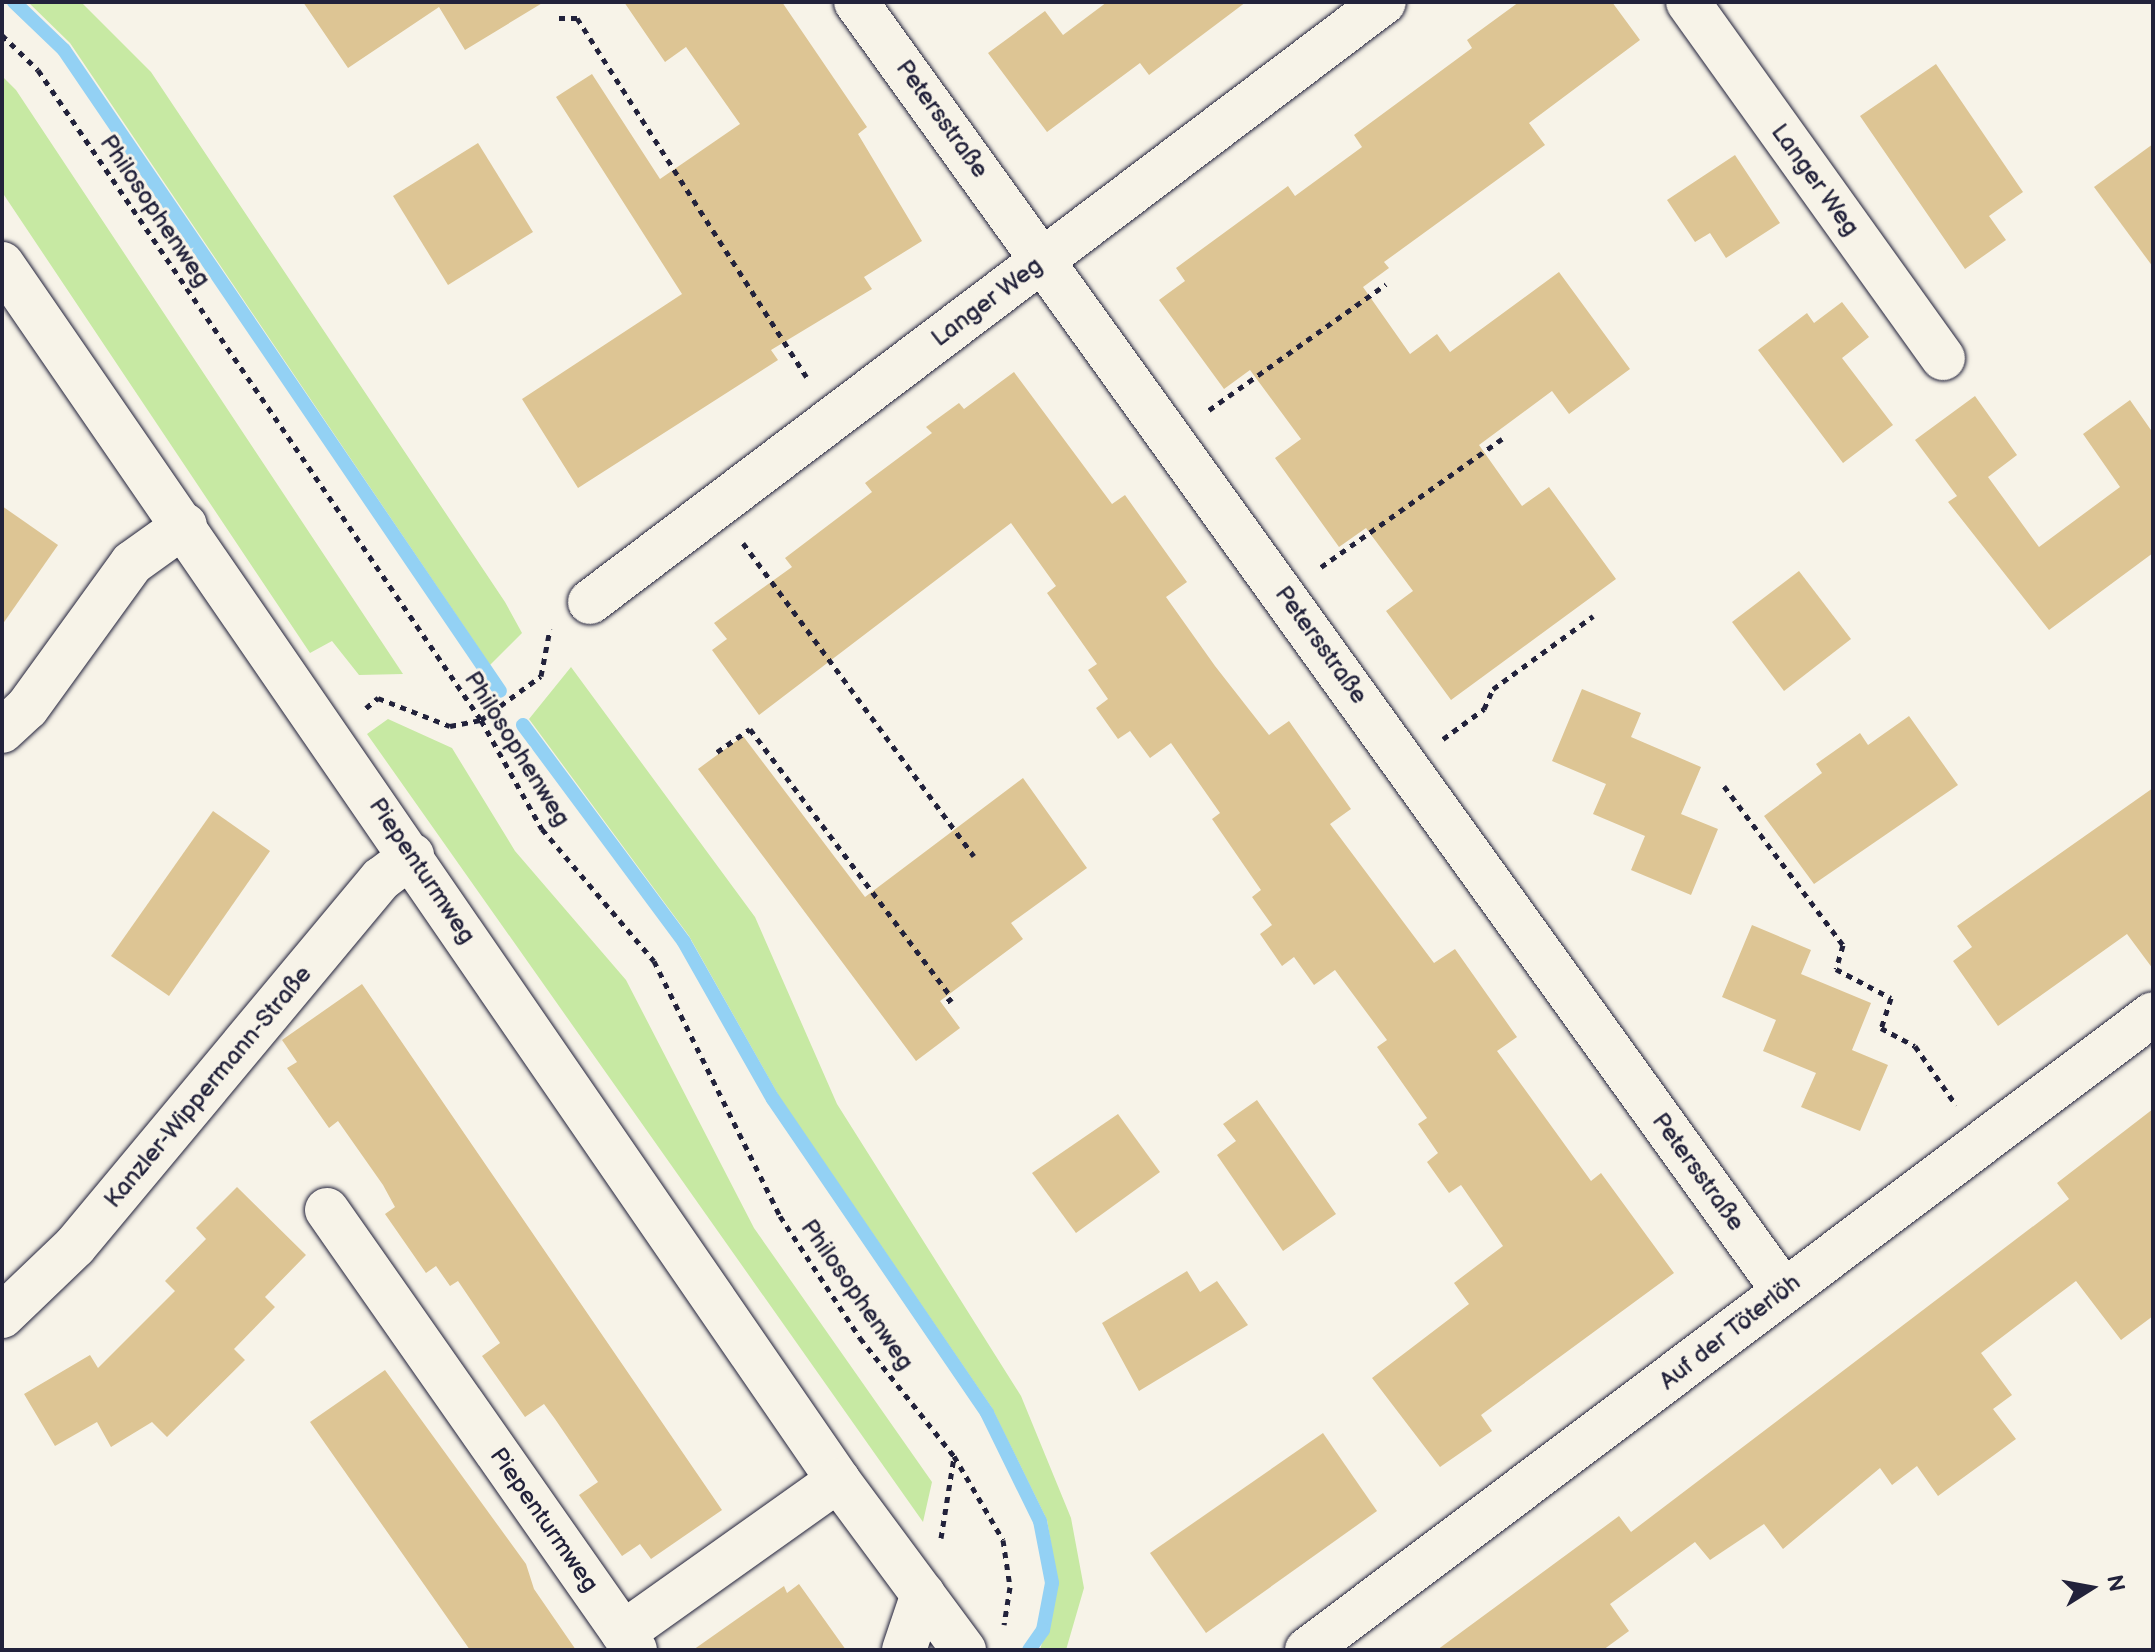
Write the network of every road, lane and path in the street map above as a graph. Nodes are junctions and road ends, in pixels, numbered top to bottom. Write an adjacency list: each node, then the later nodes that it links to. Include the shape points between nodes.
1 (856, 2): 6 (street, Petersstraße)
2 (1384, 2): 6 (street, Langer Weg)
3 (1688, 2): 9 (street, Langer Weg)
4 (559, 18): 10 (path, via 577,18)
5 (2, 35): 18 (path, Philosophenweg, via 38,70)
6 (1044, 258): 10 (street, Langer Weg); 11 (street, Petersstraße)
7 (2, 264): 14 (street, Piepenturmweg)
8 (1386, 284): 11 (path)
9 (1943, 358)
10 (833, 418): 13 (street, Langer Weg)
11 (1172, 436): 15 (street, Petersstraße)
12 (1502, 439): 15 (path)
13 (716, 507): 16 (street, Langer Weg); 25 (path)
14 (185, 525): 19 (street, via 132,563 27,708); 20 (street, Piepenturmweg)
15 (1284, 593): 22 (street, Petersstraße)
16 (590, 602): 18 (path, via 550,627 541,676)
17 (1593, 616): 22 (path, via 1493,689 1484,709)
18 (481, 720): 20 (path, via 450,726 378,698); 32 (path, Philosophenweg, via 542,829 654,961 780,1216 860,1338)
19 (2, 731)
20 (331, 737): 24 (street, Piepenturmweg)
21 (717, 752): 26 (path, via 750,729 952,998)
22 (1407, 766): 30 (street, Petersstraße)
23 (1724, 786): 28 (path, via 1843,945 1836,969 1891,998 1881,1028 1915,1046)
24 (412, 856): 31 (street, Kanzler-Wippermann-Straße, via 381,879 75,1246); 33 (street, Piepenturmweg)
25 (974, 856)
26 (943, 1005)
27 (2153, 1014): 28 (street, Auf der Töterlöh)
28 (1981, 1142): 30 (street, Auf der Töterlöh)
29 (327, 1210): 36 (street, Piepenturmweg)
30 (1783, 1290): 38 (street, Auf der Töterlöh)
31 (2, 1316)
32 (954, 1456): 34 (path, via 939,1550); 35 (path, Philosophenweg, via 1003,1540 1010,1587)
33 (838, 1480): 34 (street, Piepenturmweg); 36 (street, Piepenturmweg)
34 (937, 1612): 37 (street)
35 (1003, 1631)
36 (629, 1642)
37 (904, 1650)
38 (1307, 1650)

